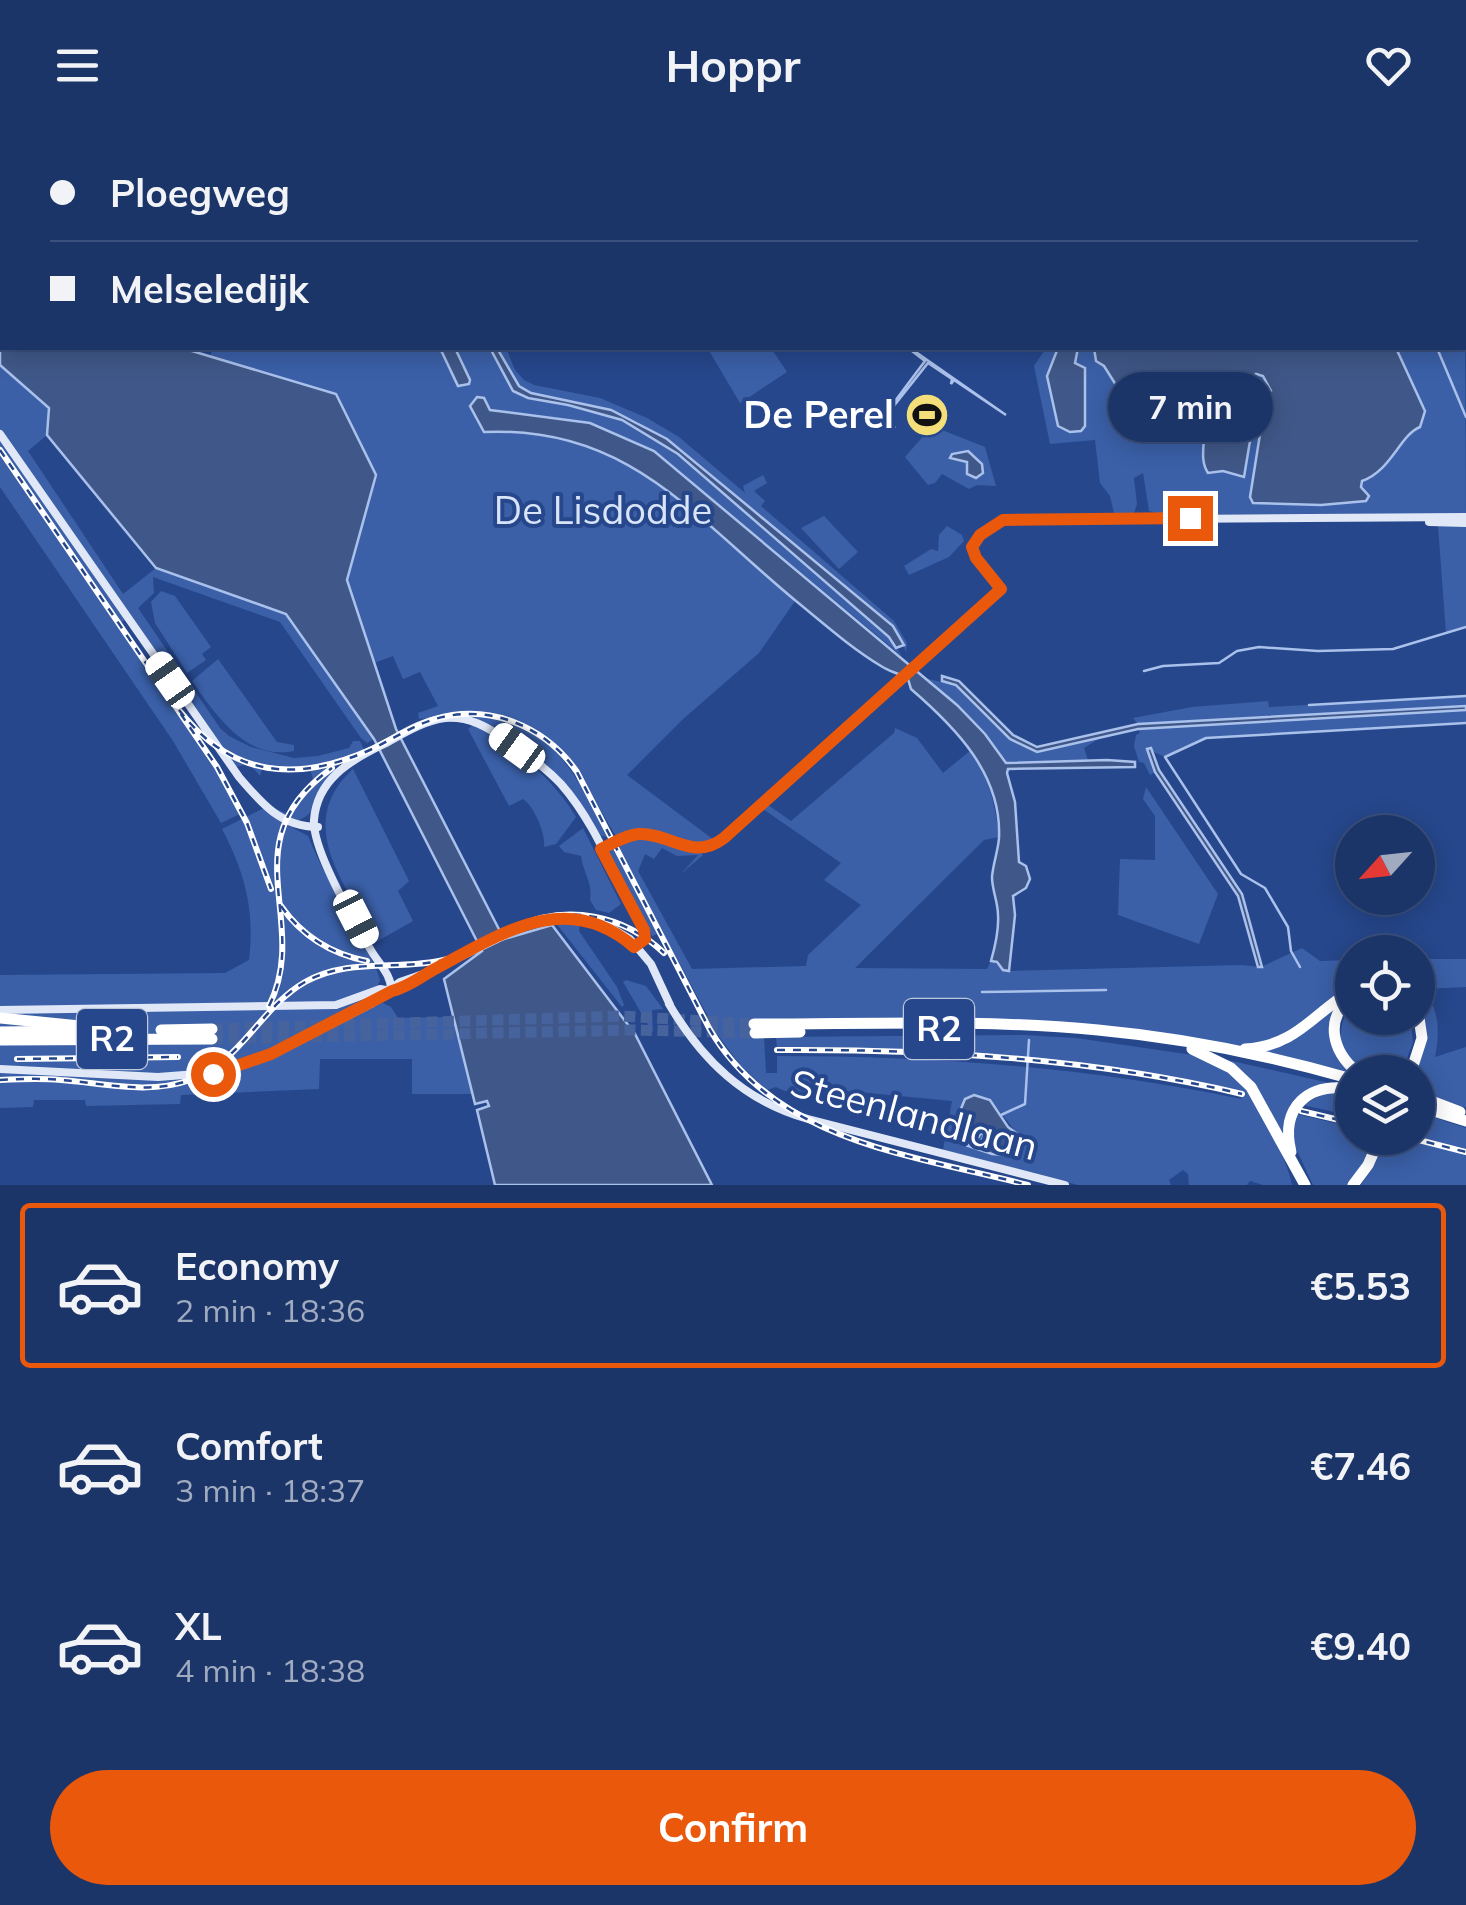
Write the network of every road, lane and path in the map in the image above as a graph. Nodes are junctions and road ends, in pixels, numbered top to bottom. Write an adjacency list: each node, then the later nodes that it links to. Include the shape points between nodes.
1 (0, 434): 5 (main road, via 222,756 276,815)
2 (1463, 520): 7 (main road, via 1007,519 973,544 973,554 1001,589 717,844 689,848 642,834)
3 (336, 775): 4 (main road); 6 (main road); 7 (main road, via 400,736 444,718 470,720 562,786)
4 (315, 811): 5 (main road); 6 (main road)
5 (299, 825): 6 (main road); 8 (main road)
6 (316, 826): 8 (main road); 9 (main road)
7 (601, 849): 10 (main road, via 642,931)
8 (321, 854): 9 (main road)
9 (332, 874): 11 (main road)
10 (634, 945): 11 (main road, via 595,922 546,919); 30 (main road, Steenlandlaan, via 711,1063 775,1107)
11 (392, 991): 13 (main road, via 336,1005); 22 (main road, via 223,1072 158,1078)
12 (1335, 1005): 19 (highway, via 1280,1043)
13 (0, 1010)
14 (0, 1018): 16 (highway)
15 (1335, 1030): 21 (highway)
16 (130, 1031): 17 (highway, R2); 18 (highway, R2, via 212,1034)
17 (0, 1032)
18 (0, 1040)
19 (1222, 1048): 20 (highway, R2, via 1026,1025 754,1028 977,1029); 23 (highway, R2)
20 (1192, 1049): 24 (highway, R2); 29 (highway, via 1243,1078)
21 (1341, 1055)
22 (0, 1069)
23 (1335, 1080)
24 (1335, 1081)
25 (1335, 1088): 29 (highway, via 1298,1104 1288,1125)
26 (1435, 1106): 27 (highway)
27 (1464, 1116)
28 (1375, 1155): 33 (highway)
29 (1292, 1158): 31 (highway); 32 (highway)
30 (1066, 1185)
31 (1296, 1185)
32 (1307, 1185)
33 (1356, 1185)

